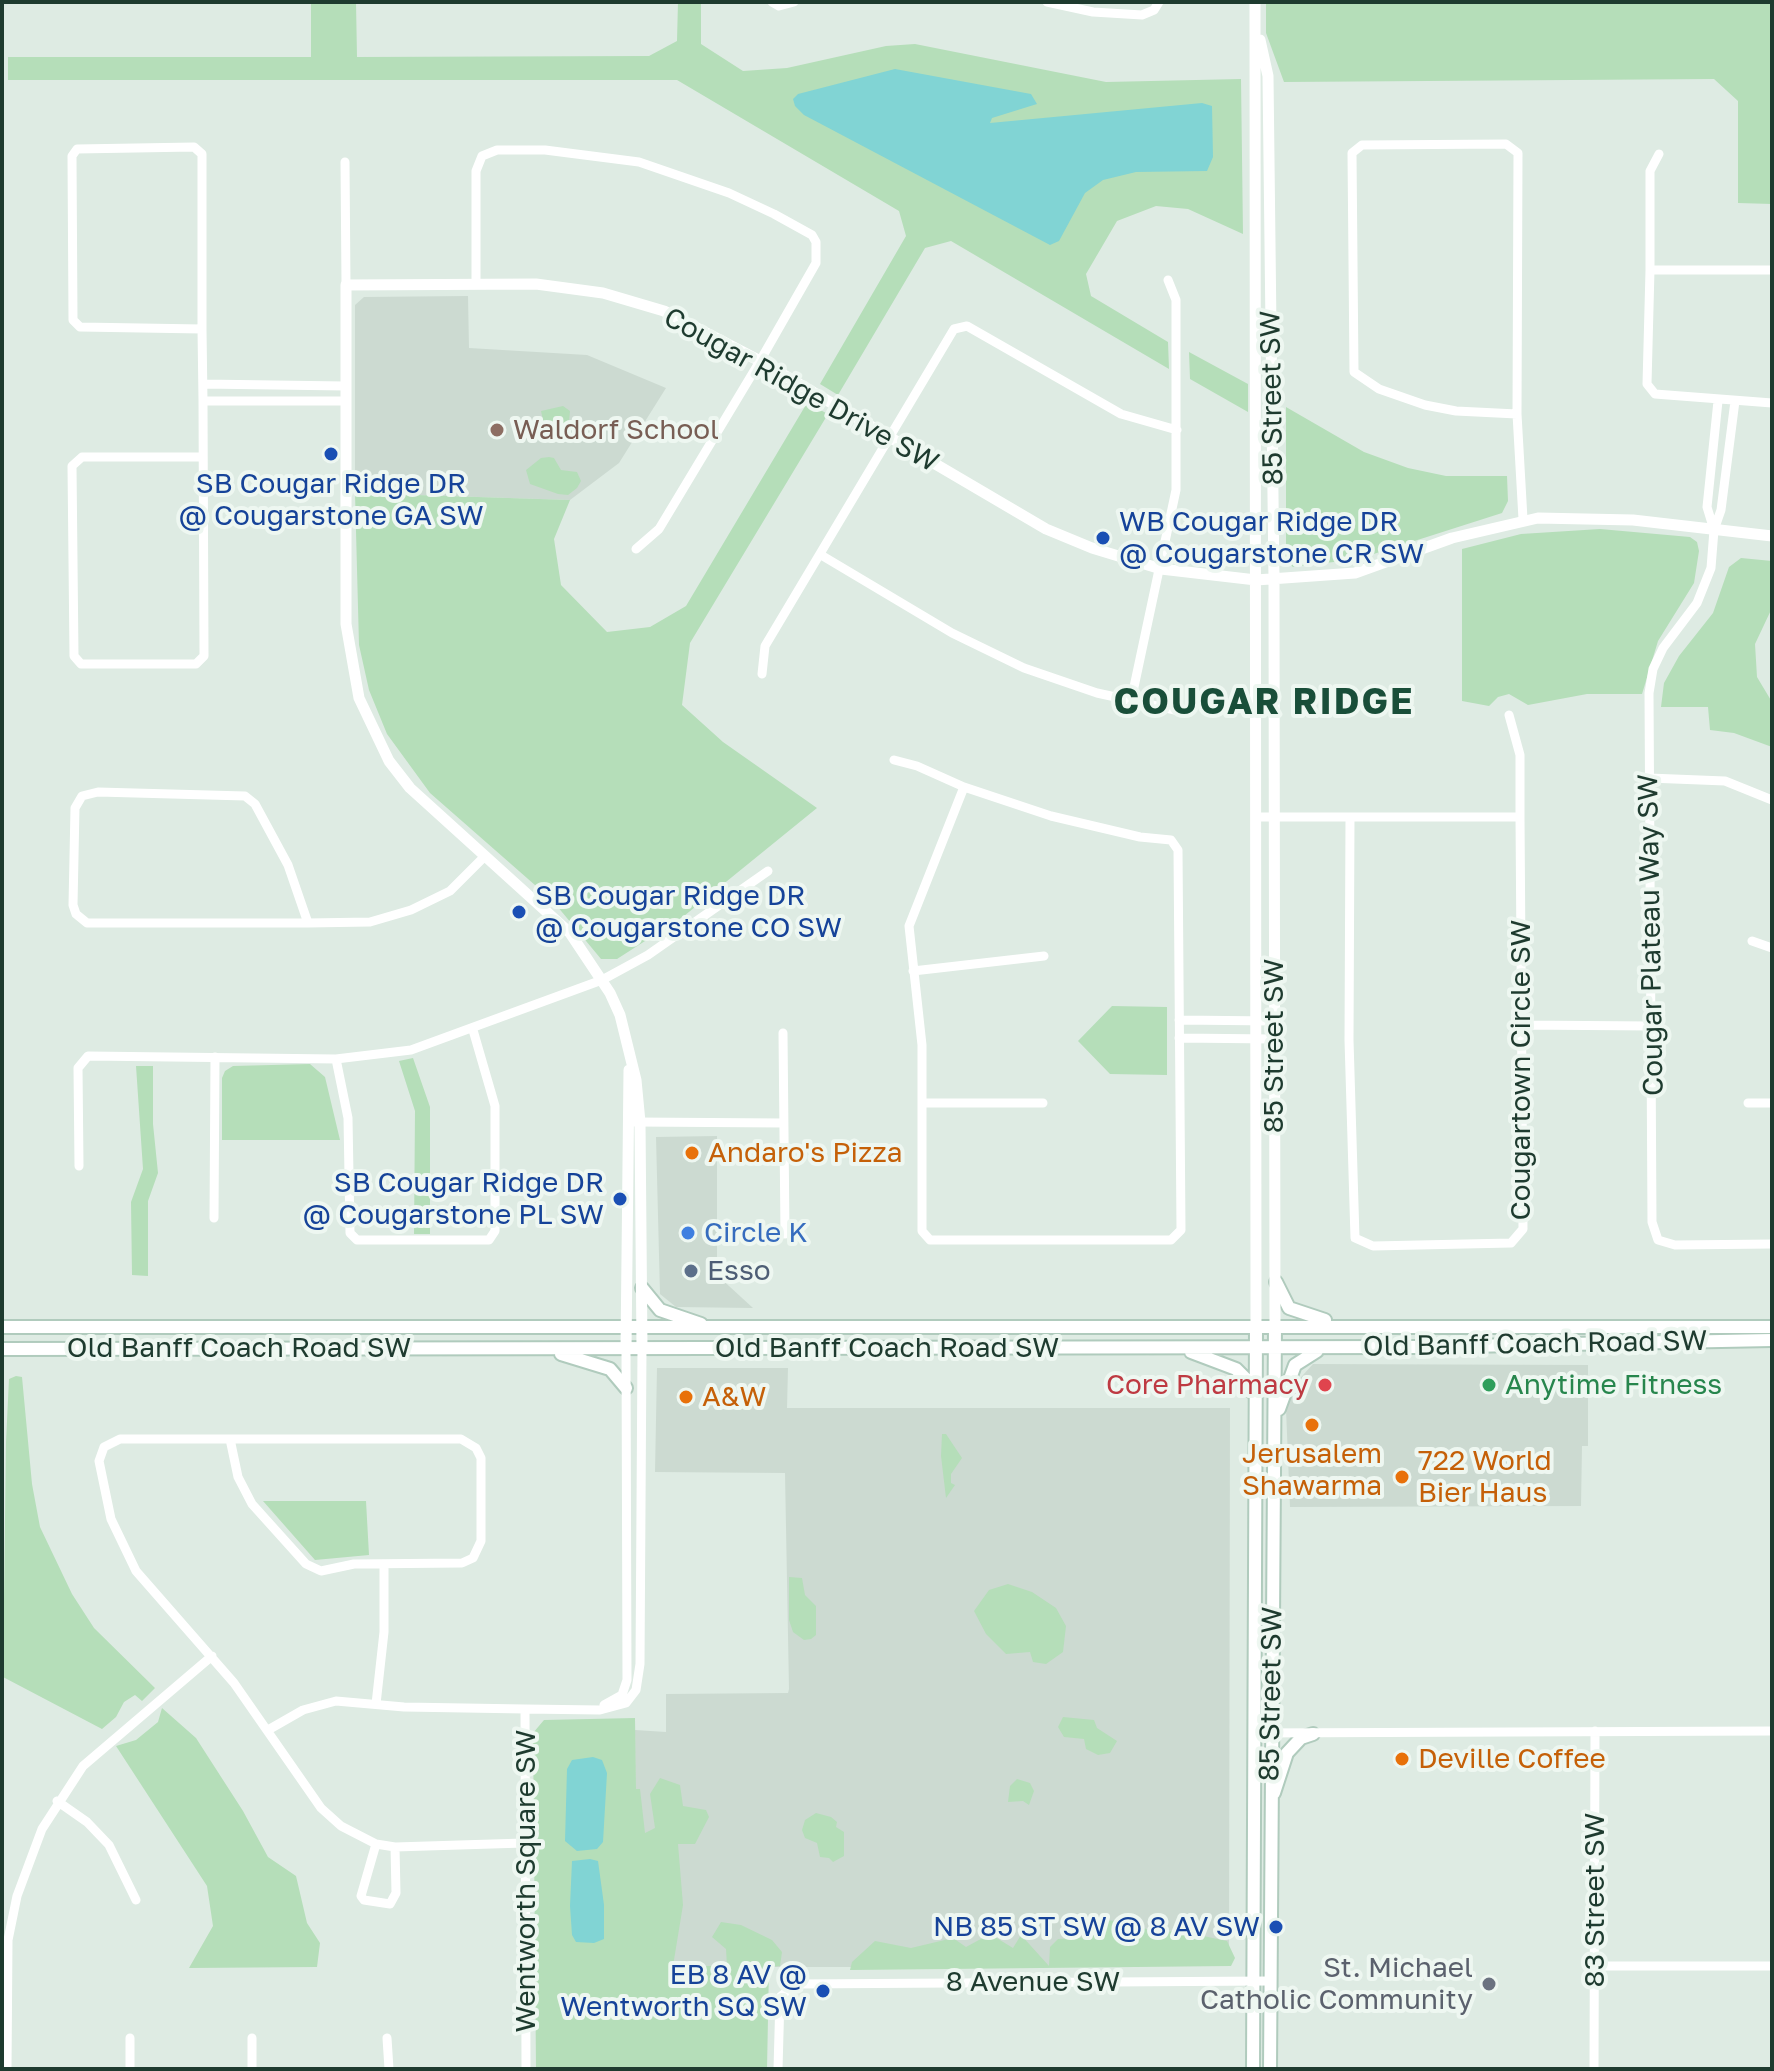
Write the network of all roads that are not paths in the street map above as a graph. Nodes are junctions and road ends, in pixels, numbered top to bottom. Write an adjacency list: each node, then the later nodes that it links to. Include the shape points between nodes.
1 (772, 2): 2 (street)
2 (794, 2)
3 (1047, 2): 4 (street, via 1142,15)
4 (1159, 2)
5 (1255, 2): 6 (street, 85 Street SW)
6 (1256, 24): 33 (street, 85 Street SW); 34 (street, 85 Street SW, via 1268,76)
7 (1659, 154): 9 (street, via 1650,171)
8 (345, 162): 13 (street)
9 (1650, 270): 10 (street); 20 (street, via 1647,384 1655,394)
10 (1772, 270)
11 (1168, 280): 24 (street, via 1176,300)
12 (476, 284): 13 (street, Cougar Ridge Drive SW); 15 (street, Cougar Ridge Drive SW, via 572,287 627,299 664,311); 15 (street, via 476,171 482,156 497,150 545,150 639,162 729,193 812,235 816,263)
13 (346, 285): 17 (street)
14 (202, 329): 14 (street, via 202,154 194,147 77,149 72,156 73,320 80,327); 16 (street)
15 (760, 361): 25 (street, Cougar Ridge Drive SW); 30 (street, via 659,529)
16 (203, 384): 17 (street); 18 (street)
17 (345, 386): 19 (street)
18 (203, 401): 19 (street); 26 (street)
19 (345, 401): 47 (street, via 346,624 359,698 389,761 410,788)
20 (1718, 401): 21 (street); 28 (street, via 1707,507)
21 (1735, 401): 22 (street); 28 (street)
22 (1772, 403)
23 (1517, 414): 23 (street, via 1518,153 1506,144 1362,145 1352,153 1354,372 1379,389 1425,405); 27 (street)
24 (1177, 430): 25 (street, via 1121,414 967,326 954,329); 32 (street, via 1174,507)
25 (889, 439): 31 (street); 32 (street, Cougar Ridge Drive SW, via 1046,529)
26 (203, 457): 26 (street, via 204,656 196,664 81,664 74,656 72,466 82,457)
27 (1523, 519): 28 (street, Cougar Ridge Drive SW, via 1607,518); 34 (street, Cougar Ridge Drive SW, via 1355,573)
28 (1714, 530): 29 (street, Cougar Ridge Drive SW); 40 (street, Cougar Plateau Way SW, via 1705,587 1653,669)
29 (1772, 536)
30 (636, 549)
31 (821, 555): 35 (street, via 765,646); 36 (street, via 991,653 1065,683)
32 (1161, 569): 33 (street, Cougar Ridge Drive SW); 36 (street)
33 (1256, 580): 34 (street, Cougar Ridge Drive SW); 43 (street, 85 Street SW)
34 (1274, 580): 46 (street, 85 Street SW)
35 (762, 674)
36 (1131, 701): 37 (street)
37 (1175, 710)
38 (1509, 715): 45 (street, Cougartown Circle SW, via 1520,755)
39 (894, 760): 41 (street)
40 (1649, 778): 42 (street, via 1725,781); 59 (street, Cougar Plateau Way SW)
41 (964, 787): 53 (street, via 913,912); 55 (street, via 1067,820 1171,840 1178,850)
42 (1772, 800)
43 (1257, 817): 46 (street); 56 (street, 85 Street SW)
44 (1350, 817): 45 (street); 46 (street); 58 (street, Cougartown Circle SW, via 1351,1171 1353,1228 1359,1243 1502,1245 1521,1234)
45 (1520, 817): 58 (street, Cougartown Circle SW)
46 (1273, 818): 57 (street, 85 Street SW)
47 (484, 857): 49 (street, via 450,891 411,910 370,922); 54 (street, via 570,933)
48 (768, 871): 54 (street, via 648,955)
49 (308, 923): 49 (street, via 87,923 73,905 75,808 82,796 98,792 245,796 255,804 288,865)
50 (1752, 941): 51 (street)
51 (1772, 948)
52 (1044, 956): 53 (street)
53 (913, 971): 67 (street, via 921,1029)
54 (602, 980): 60 (street); 71 (street, via 620,1015 636,1080)
55 (1179, 1020): 56 (street); 62 (street)
56 (1255, 1021): 57 (street); 63 (street, 85 Street SW)
57 (1274, 1021): 64 (street, 85 Street SW)
58 (1520, 1025): 59 (street)
59 (1652, 1026): 78 (street, Cougar Plateau Way SW, via 1658,1240 1675,1245)
60 (473, 1030): 66 (street, via 384,1056); 66 (street, via 495,1106 495,1231 489,1240 357,1240 350,1233 348,1118)
61 (783, 1033): 72 (street)
62 (1179, 1038): 63 (street); 67 (street, via 1181,1230 1171,1240 930,1240 922,1231)
63 (1254, 1039): 64 (street); 82 (street, 85 Street SW)
64 (1274, 1039): 79 (street, 85 Street SW)
65 (215, 1057): 66 (street); 73 (street, via 84,1058 78,1068); 76 (street)
66 (336, 1059)
67 (922, 1103): 68 (street)
68 (1043, 1103)
69 (1748, 1103): 70 (street)
70 (1772, 1103)
71 (634, 1122): 72 (street); 74 (street); 75 (street)
72 (784, 1123): 77 (street)
73 (79, 1166)
74 (627, 1199): 75 (street); 85 (street)
75 (640, 1199): 80 (street)
76 (214, 1218)
77 (785, 1234)
78 (1772, 1244)
79 (1276, 1282): 81 (street, 85 Street SW); 87 (main road, via 1295,1312)
80 (642, 1288): 86 (main road, via 660,1310); 88 (street)
81 (1275, 1325): 82 (main road, Old Banff Coach Road SW); 87 (main road, Old Banff Coach Road SW); 94 (main road, 85 Street SW)
82 (1256, 1326): 86 (main road, Old Banff Coach Road SW); 91 (main road, 85 Street SW)
83 (2, 1327): 85 (main road, Old Banff Coach Road SW)
84 (1772, 1327): 87 (main road, Old Banff Coach Road SW)
85 (626, 1328): 88 (main road, Old Banff Coach Road SW); 97 (street)
86 (716, 1328): 88 (main road, Old Banff Coach Road SW)
87 (1371, 1328)
88 (642, 1329): 93 (street)
89 (1772, 1340): 95 (main road, Old Banff Coach Road SW)
90 (1159, 1347): 91 (main road, Old Banff Coach Road SW); 93 (main road, Old Banff Coach Road SW); 99 (main road, via 1230,1366 1247,1380)
91 (1255, 1347): 94 (main road, Old Banff Coach Road SW); 99 (main road, 85 Street SW)
92 (534, 1348): 96 (main road, Old Banff Coach Road SW); 97 (main road, Old Banff Coach Road SW); 98 (main road, via 605,1366)
93 (642, 1348): 97 (main road, Old Banff Coach Road SW); 103 (street)
94 (1275, 1348): 95 (main road, Old Banff Coach Road SW); 100 (main road, 85 Street SW)
95 (1332, 1348): 100 (main road, via 1295,1365)
96 (2, 1349)
97 (626, 1349): 98 (street)
98 (626, 1388): 102 (street)
99 (1254, 1403): 114 (main road, 85 Street SW)
100 (1274, 1427): 115 (main road, 85 Street SW)
101 (230, 1439): 106 (street, via 234,1466 252,1504 306,1564 321,1571); 106 (street, via 461,1439 473,1444 481,1458 478,1552 462,1563); 107 (street, via 120,1439 104,1447 99,1461 104,1496 125,1552 150,1589)
102 (626, 1458): 103 (street); 104 (street)
103 (641, 1458): 105 (street)
104 (627, 1559): 105 (street); 108 (street)
105 (640, 1559): 108 (street, via 640,1676 636,1690)
106 (384, 1564): 109 (street)
107 (212, 1656): 111 (street); 117 (street, via 83,1766)
108 (623, 1700): 110 (street, Wentworth Square SW, via 590,1710)
109 (376, 1704): 110 (street); 111 (street, via 336,1701 288,1717)
110 (525, 1709): 119 (street, Wentworth Square SW)
111 (268, 1730): 120 (street, via 321,1808 341,1826)
112 (1595, 1731): 113 (street); 116 (street); 123 (street, 83 Street SW)
113 (1772, 1731)
114 (1254, 1733): 115 (street); 125 (main road, 85 Street SW)
115 (1271, 1733): 116 (street); 118 (main road, 85 Street SW)
116 (1313, 1734): 118 (main road, via 1287,1753)
117 (57, 1801): 122 (street, via 109,1845); 130 (street, via 17,1896 8,1940)
118 (1270, 1804): 126 (main road, 85 Street SW)
119 (524, 1843): 121 (street); 134 (street, Wentworth Square SW)
120 (376, 1844): 121 (street); 121 (street, via 364,1900 390,1904 396,1893)
121 (395, 1847)
122 (136, 1900)
123 (1595, 1966): 124 (street); 138 (street, 83 Street SW)
124 (1772, 1966)
125 (1253, 1981): 126 (street, 8 Avenue SW); 135 (street, 8 Avenue SW, via 796,1984 780,1997); 136 (main road, 85 Street SW)
126 (1269, 1981): 137 (main road, 85 Street SW)
127 (130, 2038): 131 (street)
128 (252, 2038): 132 (street)
129 (387, 2038): 133 (street)
130 (7, 2069)
131 (130, 2069)
132 (252, 2069)
133 (389, 2069)
134 (526, 2069)
135 (778, 2069)
136 (1253, 2069)
137 (1270, 2069)
138 (1594, 2069)

